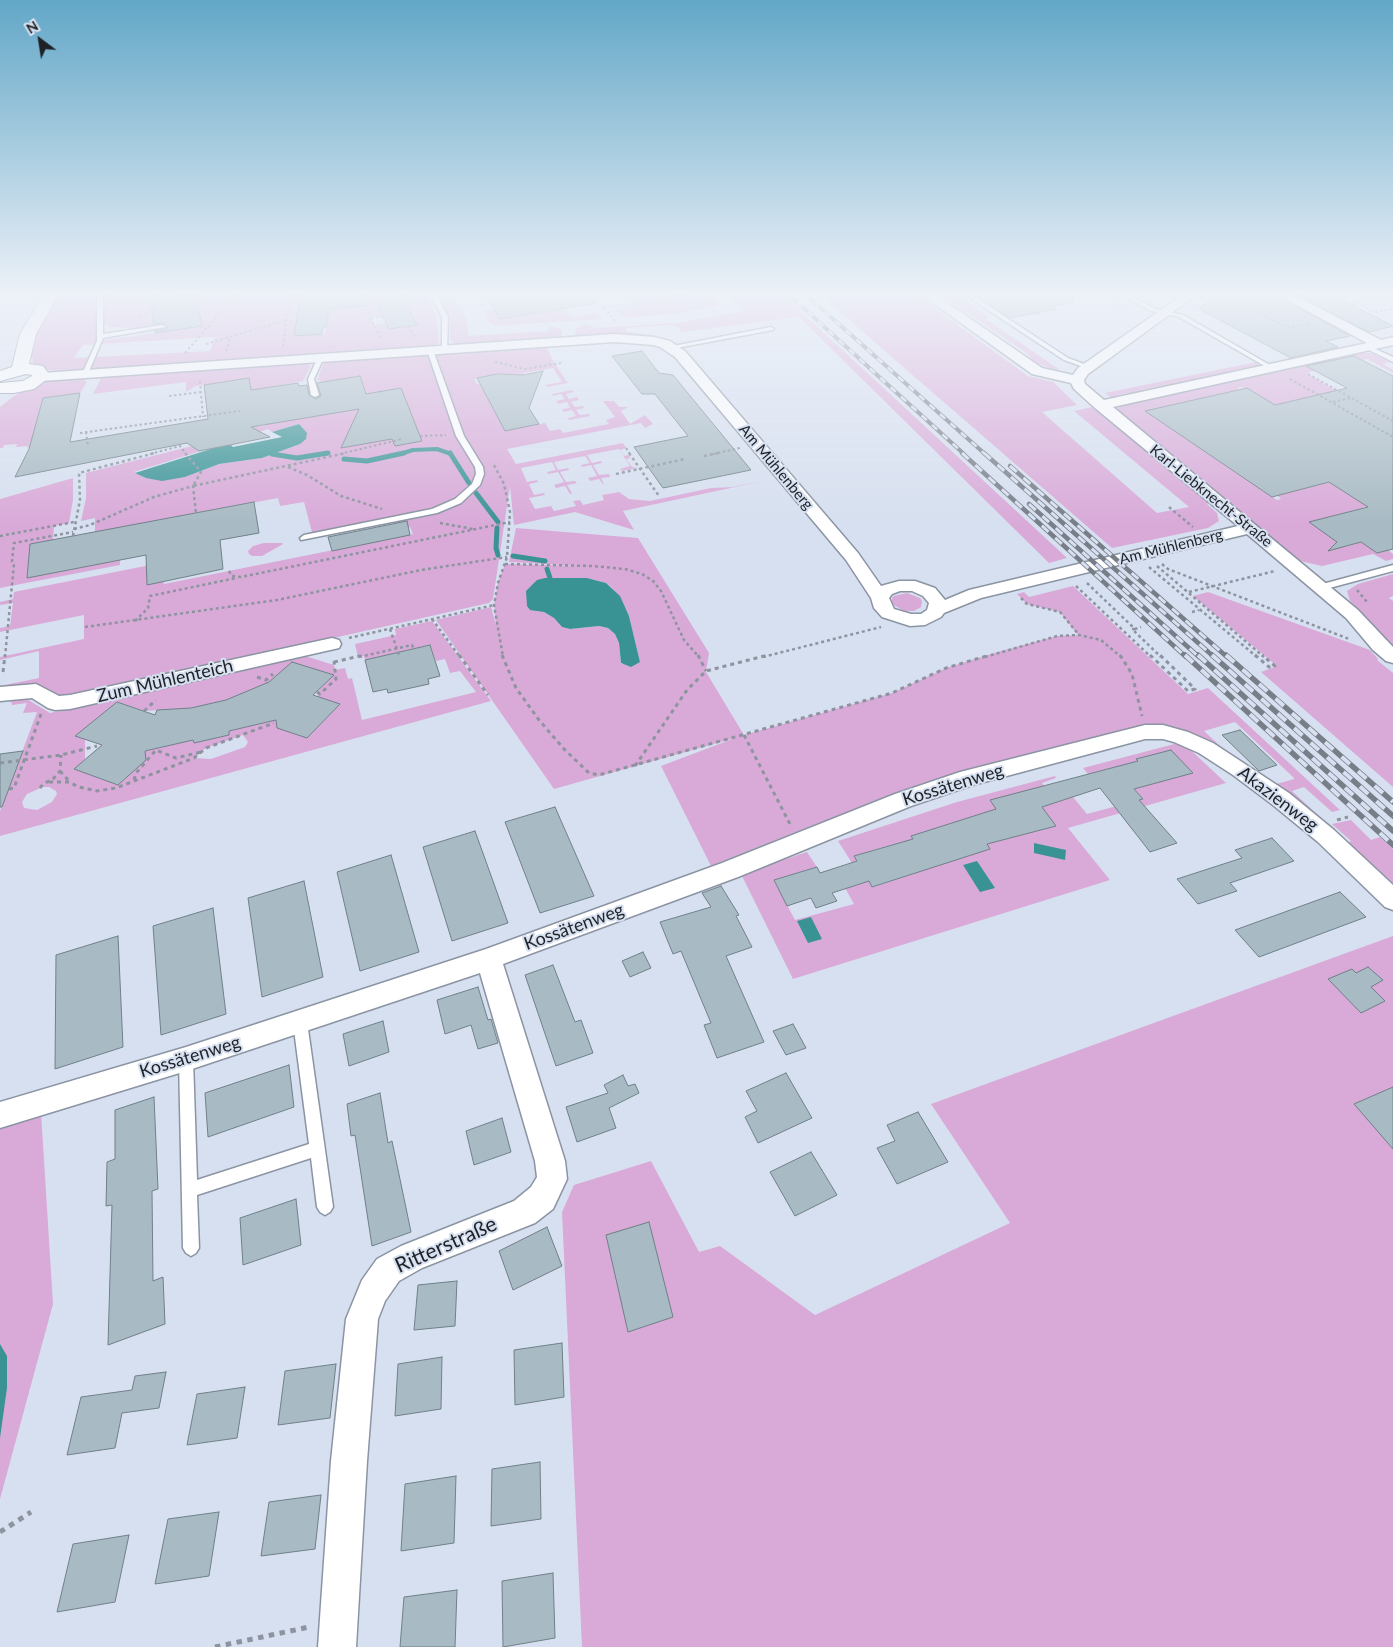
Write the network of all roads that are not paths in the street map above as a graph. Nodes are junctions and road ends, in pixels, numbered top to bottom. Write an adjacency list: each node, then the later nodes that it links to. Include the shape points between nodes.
1 (20, 370): 11 (street, via 37,370); 13 (street)
2 (87, 370): 10 (lane)
3 (146, 370): 10 (street, Am Mühlenberg)
4 (315, 370): 14 (lane, via 311,379)
5 (433, 370): 17 (lane, via 459,434 479,467 476,485 467,495 434,511)
6 (693, 370): 18 (street, Am Mühlenberg)
7 (1037, 370): 12 (street)
8 (1086, 370): 12 (street)
9 (1263, 370): 15 (street)
10 (85, 374): 11 (street, Am Mühlenberg)
11 (41, 377): 13 (street, via 28,385)
12 (1077, 380): 15 (street, Karl-Liebknecht-Straße, via 1084,392)
13 (2, 388)
14 (315, 395)
15 (1100, 405): 16 (street, Karl-Liebknecht-Straße)
16 (1250, 528): 21 (street, Karl-Liebknecht-Straße); 23 (street, Am Mühlenberg)
17 (304, 538)
18 (852, 557): 20 (street, Am Mühlenberg); 24 (street, Am Mühlenberg)
19 (1393, 568): 21 (lane)
20 (899, 586): 22 (street, Am Mühlenberg, via 915,586); 24 (street, via 886,590)
21 (1322, 587): 26 (street, Karl-Liebknecht-Straße)
22 (929, 592): 23 (street, Am Mühlenberg); 25 (street, via 935,597)
23 (975, 594): 25 (street, Am Mühlenberg)
24 (880, 598): 25 (street, Am Mühlenberg, via 888,613 902,619 925,619)
25 (938, 609)
26 (1386, 652)
27 (333, 654): 28 (street, Zum Mühlenteich, via 70,702 55,703 36,691)
28 (0, 694)
29 (1145, 732): 30 (street, Akazienweg, via 1181,737 1241,770 1326,836); 31 (street, Kossätenweg, via 968,778 903,800 730,870)
30 (1393, 900)
31 (488, 959): 32 (street, Kossätenweg); 39 (street, Ritterstraße, via 550,1161 552,1179 542,1198 524,1212 412,1257 388,1270 373,1291 362,1319)
32 (300, 1022): 33 (street, Kossätenweg); 35 (lane)
33 (186, 1058): 34 (street, Kossätenweg); 36 (lane)
34 (0, 1115)
35 (316, 1149): 36 (lane); 37 (lane)
36 (190, 1190): 38 (lane)
37 (324, 1206)
38 (192, 1248)
39 (338, 1634)

